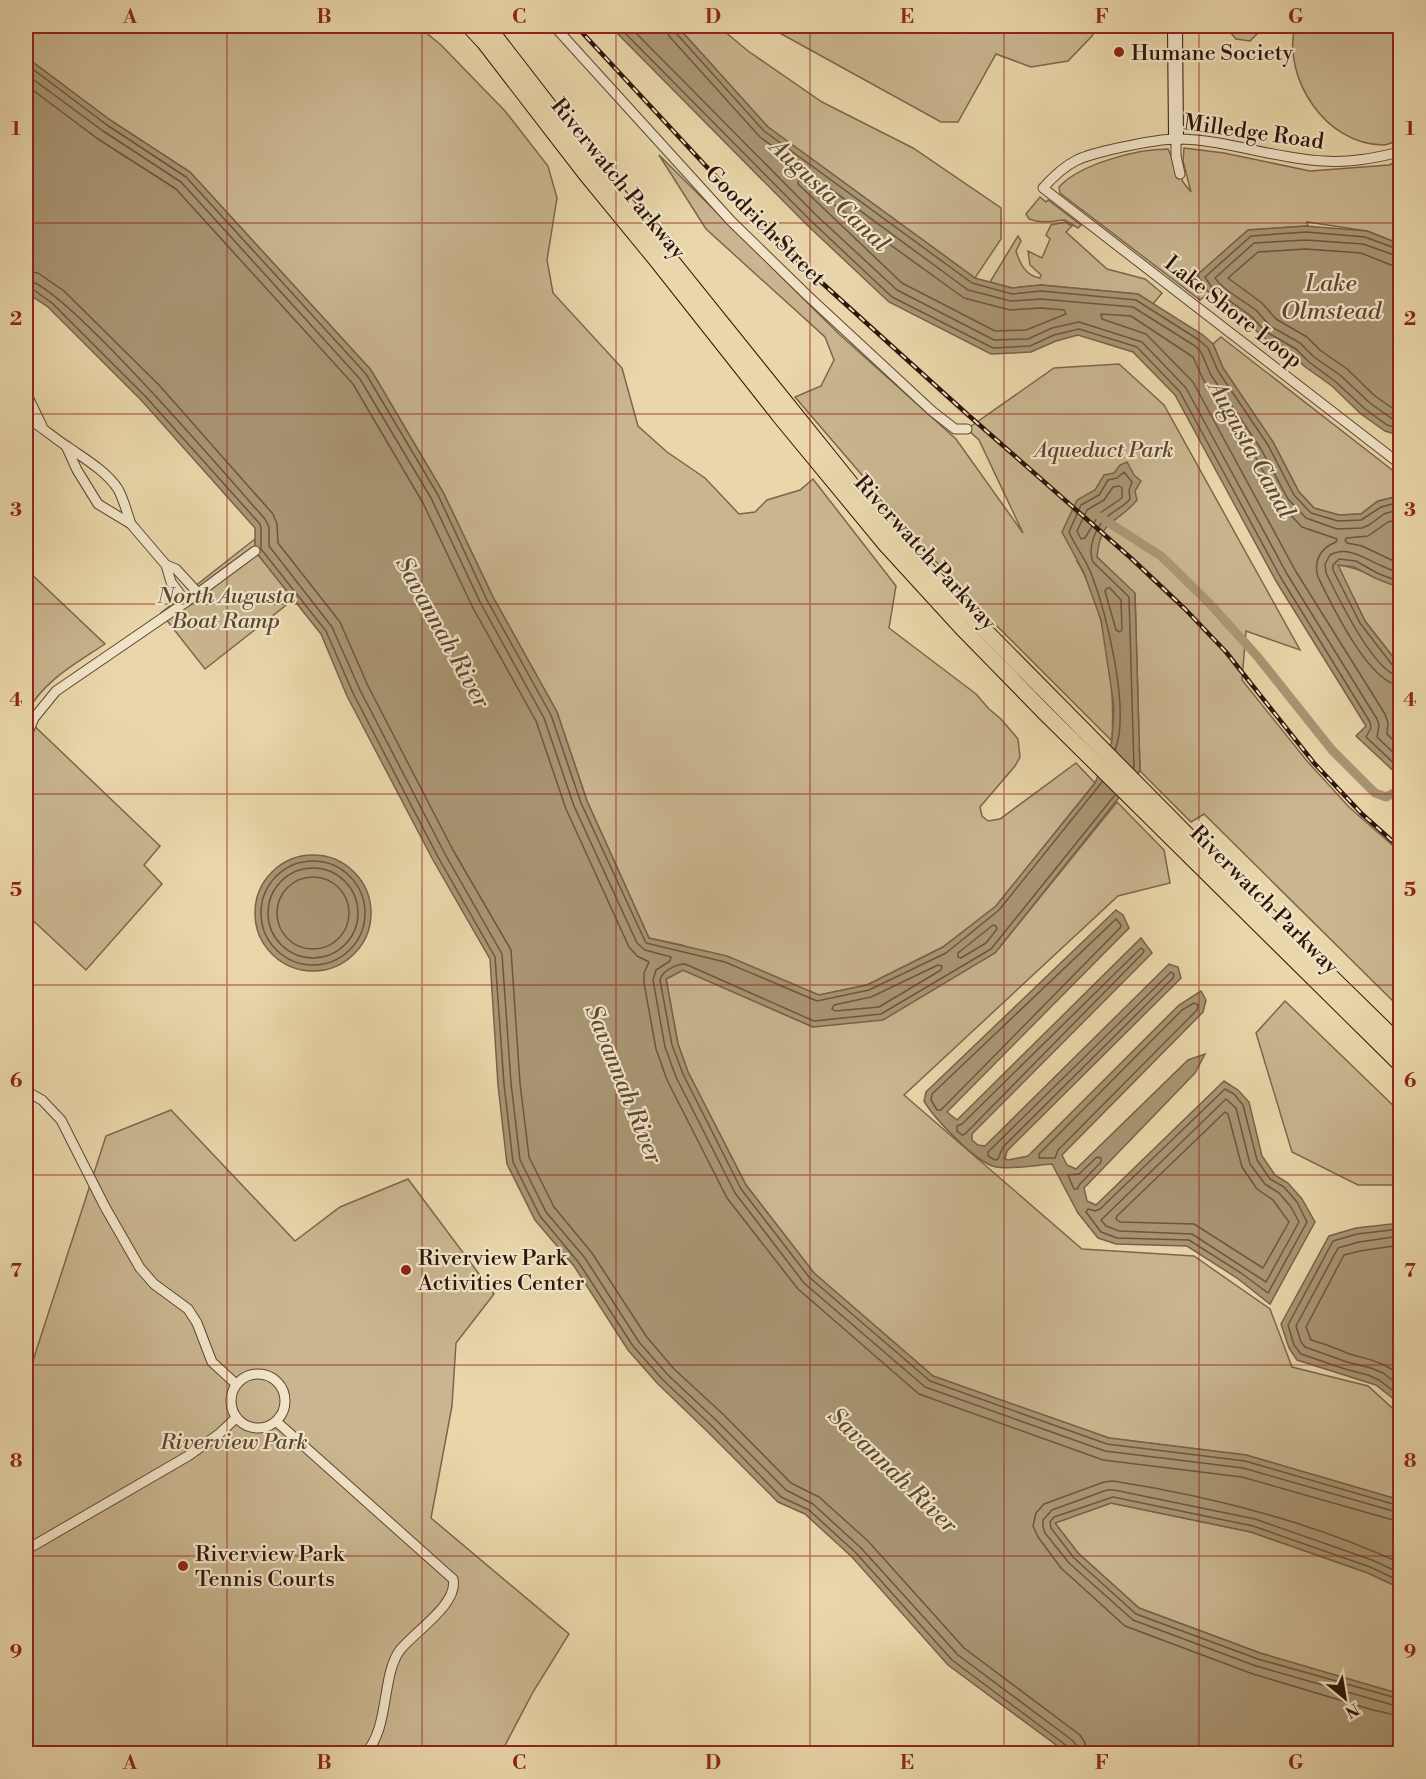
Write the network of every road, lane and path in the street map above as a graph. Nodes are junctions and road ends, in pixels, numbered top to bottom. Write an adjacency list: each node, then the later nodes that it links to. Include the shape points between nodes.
1 (469, 26): 22 (main road, Riverwatch Parkway, via 847,500 961,627)
2 (485, 26): 21 (main road, Riverwatch Parkway, via 856,490 954,599)
3 (554, 26): 12 (street, Goodrich Street, via 740,230 932,411 955,429)
4 (1175, 26): 5 (street)
5 (1176, 139): 6 (street, Milledge Road, via 1323,161 1346,162); 7 (street); 8 (street, Milledge Road, via 1089,155 1060,169)
6 (1401, 152)
7 (1180, 174)
8 (1043, 188): 14 (street, Lake Shore Loop)
9 (26, 393): 11 (street)
10 (26, 418): 11 (street)
11 (42, 426): 13 (street)
12 (967, 429)
13 (66, 446): 15 (street, via 87,459 117,488); 15 (street, via 98,504)
14 (1401, 464)
15 (131, 524): 17 (street)
16 (255, 551): 18 (street)
17 (166, 565): 18 (street, via 177,569); 19 (street, via 171,582)
18 (198, 593): 19 (street)
19 (186, 602): 20 (street, via 56,692 34,718)
20 (26, 737)
21 (1401, 1044)
22 (1401, 1064)
23 (26, 1091): 24 (street, via 42,1100 61,1120 140,1268 154,1284 188,1309 212,1362)
24 (236, 1384): 25 (street, via 230,1401); 26 (street, via 251,1375 269,1376 276,1381 285,1397)
25 (236, 1418): 26 (street, via 242,1425 260,1429); 27 (street, via 188,1456)
26 (277, 1422): 28 (street, via 453,1579 452,1596 400,1650 376,1739)
27 (26, 1550)
28 (366, 1754)

